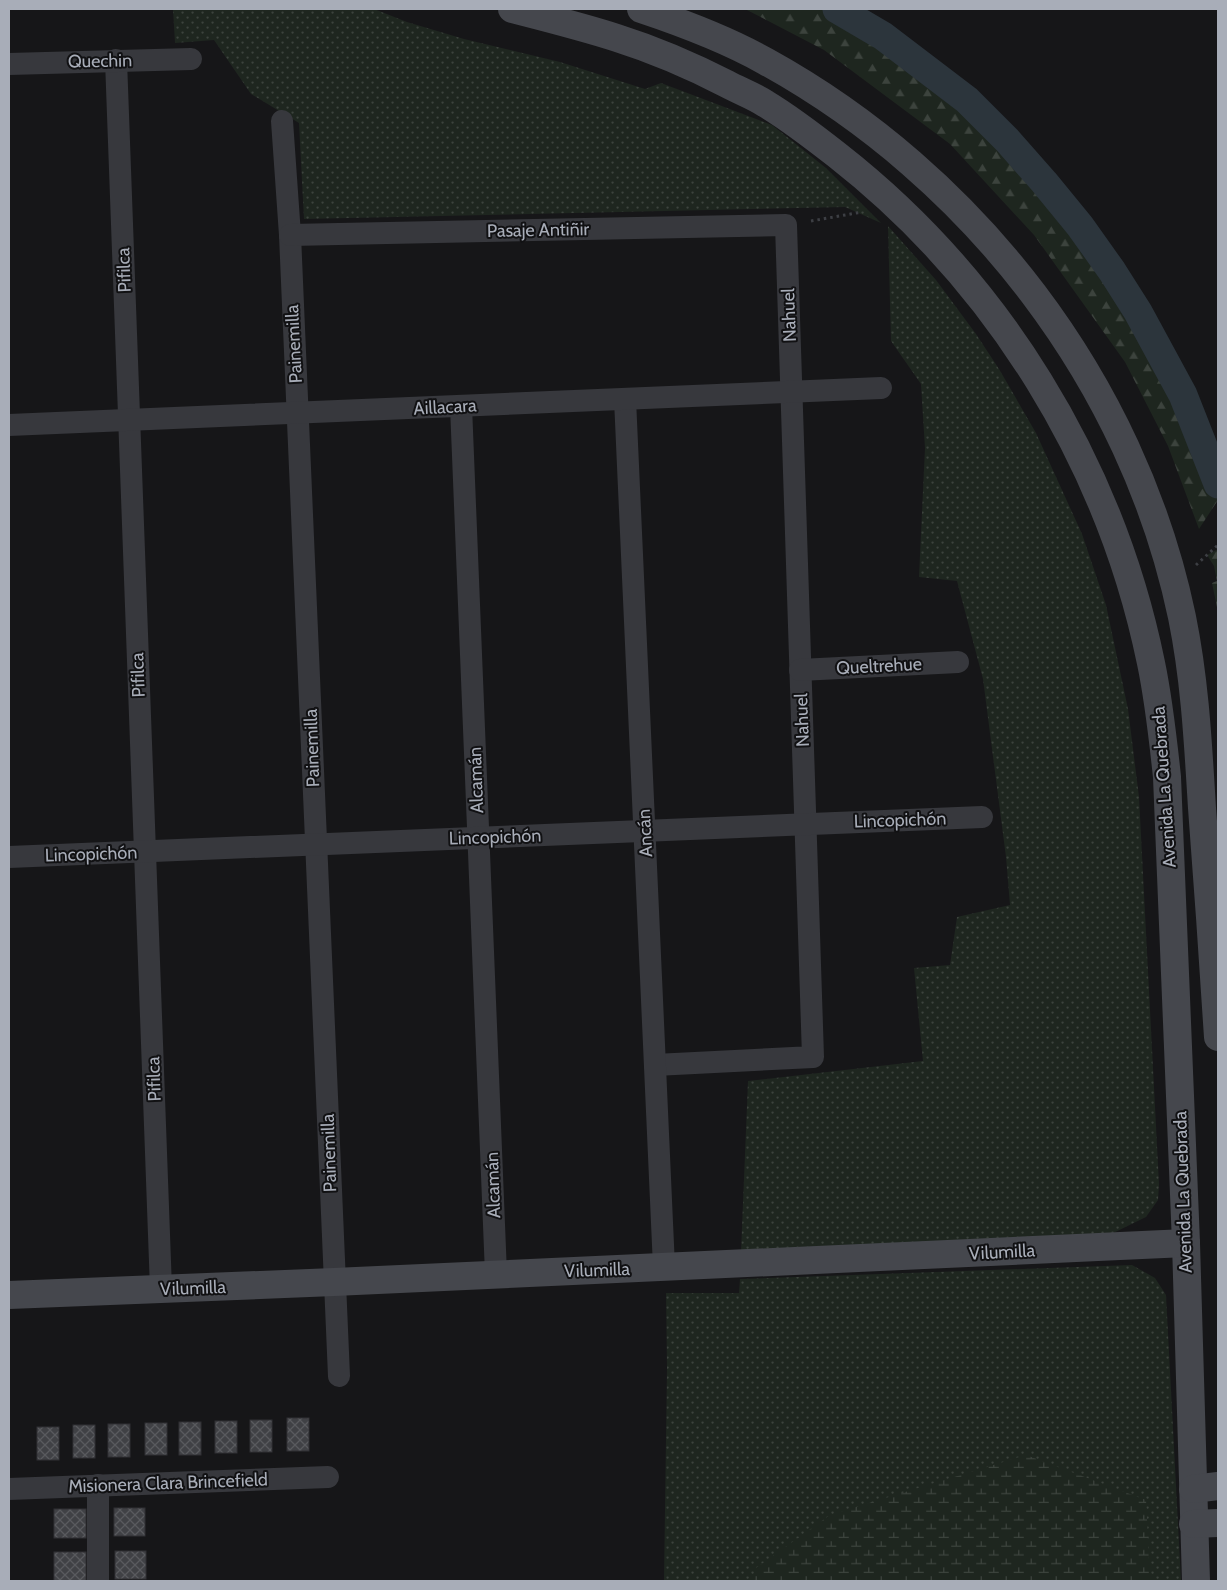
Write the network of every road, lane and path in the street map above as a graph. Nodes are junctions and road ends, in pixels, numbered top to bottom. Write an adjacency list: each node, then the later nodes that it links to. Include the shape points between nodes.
1 (512, 9): 7 (main road, Avenida La Quebrada, via 627,42 691,66 765,103 822,143)
2 (641, 9): 28 (main road, Avenida La Quebrada, via 689,25 762,59 826,98 901,153 982,230 1018,273 1082,364 1132,462 1168,562 1181,615 1197,720)
3 (116, 60): 4 (street, Quechin); 5 (street, Quechin); 15 (street, Pifilca)
4 (191, 60)
5 (9, 64)
6 (282, 121): 9 (street, Painemilla)
7 (896, 206): 8 (path); 30 (main road, Avenida La Quebrada, via 945,255 983,301 1050,398 1101,500 1138,608 1161,720 1167,776)
8 (786, 225): 9 (street, Pasaje Antiñir); 11 (street, Nahuel)
9 (290, 235): 14 (street, Painemilla)
10 (881, 388): 11 (street, Aillacara)
11 (791, 392): 12 (street, Aillacara); 20 (street, Nahuel)
12 (625, 399): 13 (street, Aillacara); 23 (street, Ancán)
13 (461, 406): 14 (street, Aillacara); 24 (street, Alcamán)
14 (298, 414): 15 (street, Aillacara); 25 (street, Painemilla)
15 (129, 420): 16 (street, Aillacara); 26 (street, Pifilca)
16 (9, 425)
17 (1218, 545): 18 (path)
18 (1192, 568)
19 (958, 662): 20 (street, Queltrehue)
20 (800, 670): 22 (street, Nahuel)
21 (982, 817): 22 (street, Lincopichón)
22 (806, 824): 23 (street, Lincopichón); 29 (street, Nahuel, via 813,1057)
23 (644, 831): 24 (street, Lincopichón); 29 (street, Ancán)
24 (478, 838): 25 (street, Lincopichón); 32 (street, Alcamán)
25 (316, 845): 26 (street, Lincopichón); 33 (street, Painemilla)
26 (145, 852): 27 (street, Lincopichón); 34 (street, Pifilca)
27 (9, 857)
28 (1218, 1038)
29 (655, 1065): 31 (street, Ancán)
30 (1186, 1243): 31 (main road, Vilumilla); 39 (main road, Avenida La Quebrada)
31 (664, 1267): 32 (main road, Vilumilla)
32 (496, 1274): 33 (main road, Vilumilla)
33 (334, 1282): 34 (main road, Vilumilla); 36 (street, Painemilla)
34 (161, 1289): 35 (main road, Vilumilla)
35 (9, 1295)
36 (339, 1376)
37 (328, 1477): 38 (street, Misionera Clara Brincefield)
38 (98, 1486): 40 (street, Misionera Clara Brincefield); 42 (street)
39 (1205, 1488): 41 (main road, Avenida La Quebrada)
40 (9, 1489)
41 (1206, 1523): 43 (main road, Avenida La Quebrada)
42 (98, 1581)
43 (1196, 1581)

